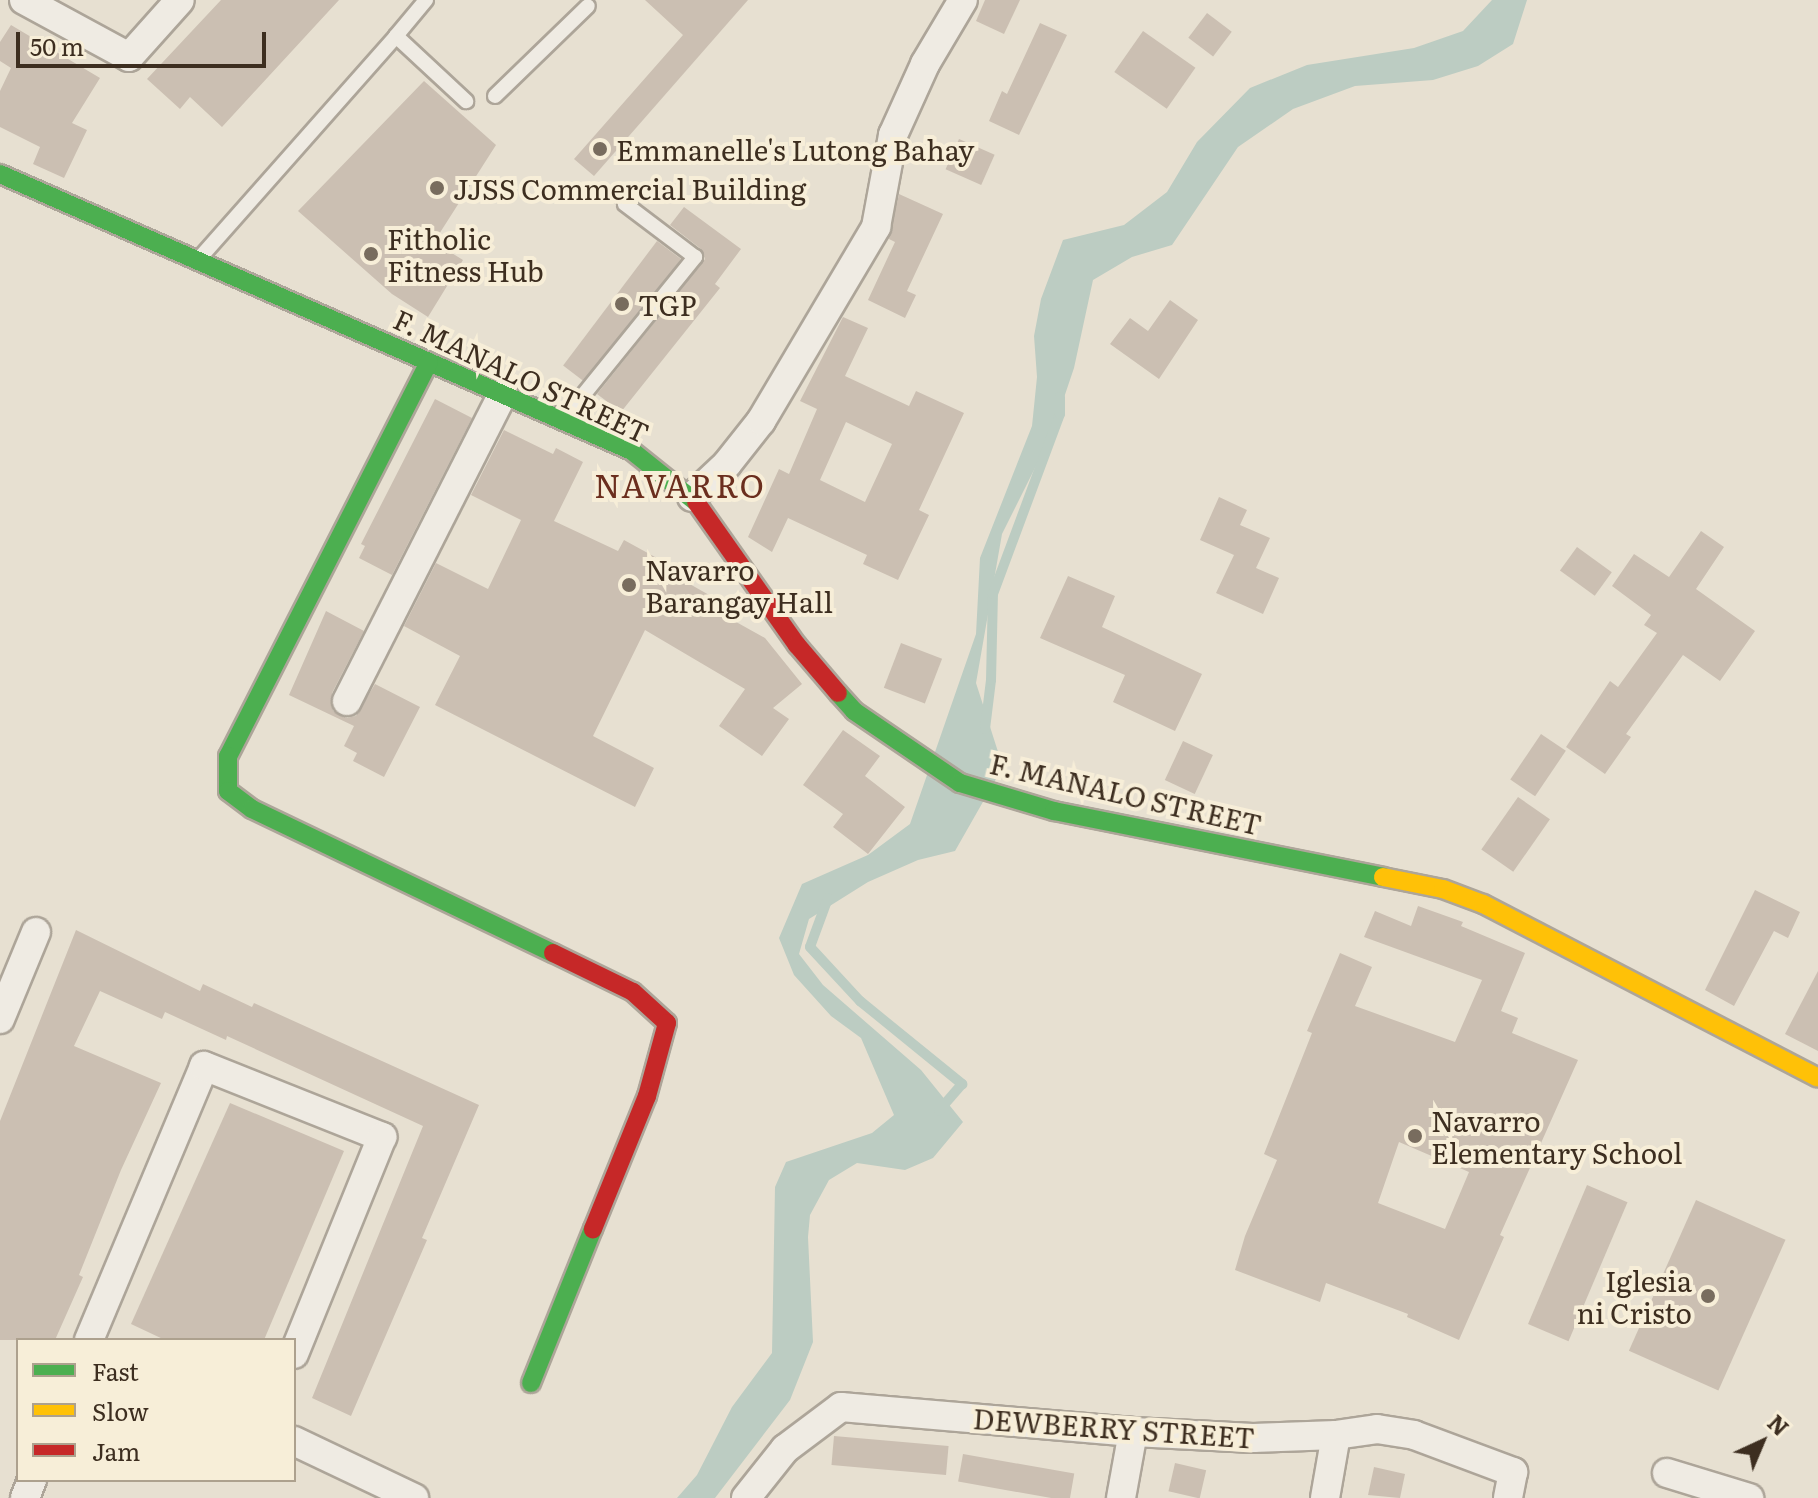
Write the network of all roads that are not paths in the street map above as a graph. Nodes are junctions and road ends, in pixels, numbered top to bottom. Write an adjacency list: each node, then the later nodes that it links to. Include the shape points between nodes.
1 (24, 0): 2 (street, via 129,57)
2 (180, 0)
3 (426, 0): 6 (lane)
4 (963, 0): 15 (street, via 925,64 893,135 876,227 761,421)
5 (588, 6): 7 (lane)
6 (396, 36): 8 (lane); 11 (lane)
7 (495, 96)
8 (466, 101)
9 (0, 174): 11 (street, F. MANALO STREET)
10 (625, 204): 14 (lane, via 695,257)
11 (197, 260): 12 (street, F. MANALO STREET)
12 (429, 362): 13 (street, F. MANALO STREET); 22 (street, via 228,756 228,791 252,809 633,992 667,1023 647,1096)
13 (503, 394): 14 (street, F. MANALO STREET); 16 (street)
14 (562, 421): 15 (street, F. MANALO STREET, via 632,451)
15 (692, 497): 19 (street, F. MANALO STREET, via 797,645 854,711 960,783 1054,811 1443,889 1483,904)
16 (347, 701)
17 (36, 932): 18 (street)
18 (0, 1019)
19 (1818, 1078)
20 (90, 1338): 21 (street, via 204,1066 382,1137)
21 (296, 1349)
22 (531, 1383)
23 (1133, 1432): 24 (street, DEWBERRY STREET, via 1253,1438); 29 (street, DEWBERRY STREET, via 841,1407 785,1449); 30 (street)
24 (1336, 1435): 27 (street, DEWBERRY STREET, via 1377,1429 1414,1435); 31 (street)
25 (296, 1442): 28 (street)
26 (1667, 1473): 32 (street)
27 (1510, 1485)
28 (414, 1498)
29 (746, 1498)
30 (1121, 1498)
31 (1325, 1498)
32 (1749, 1498)

